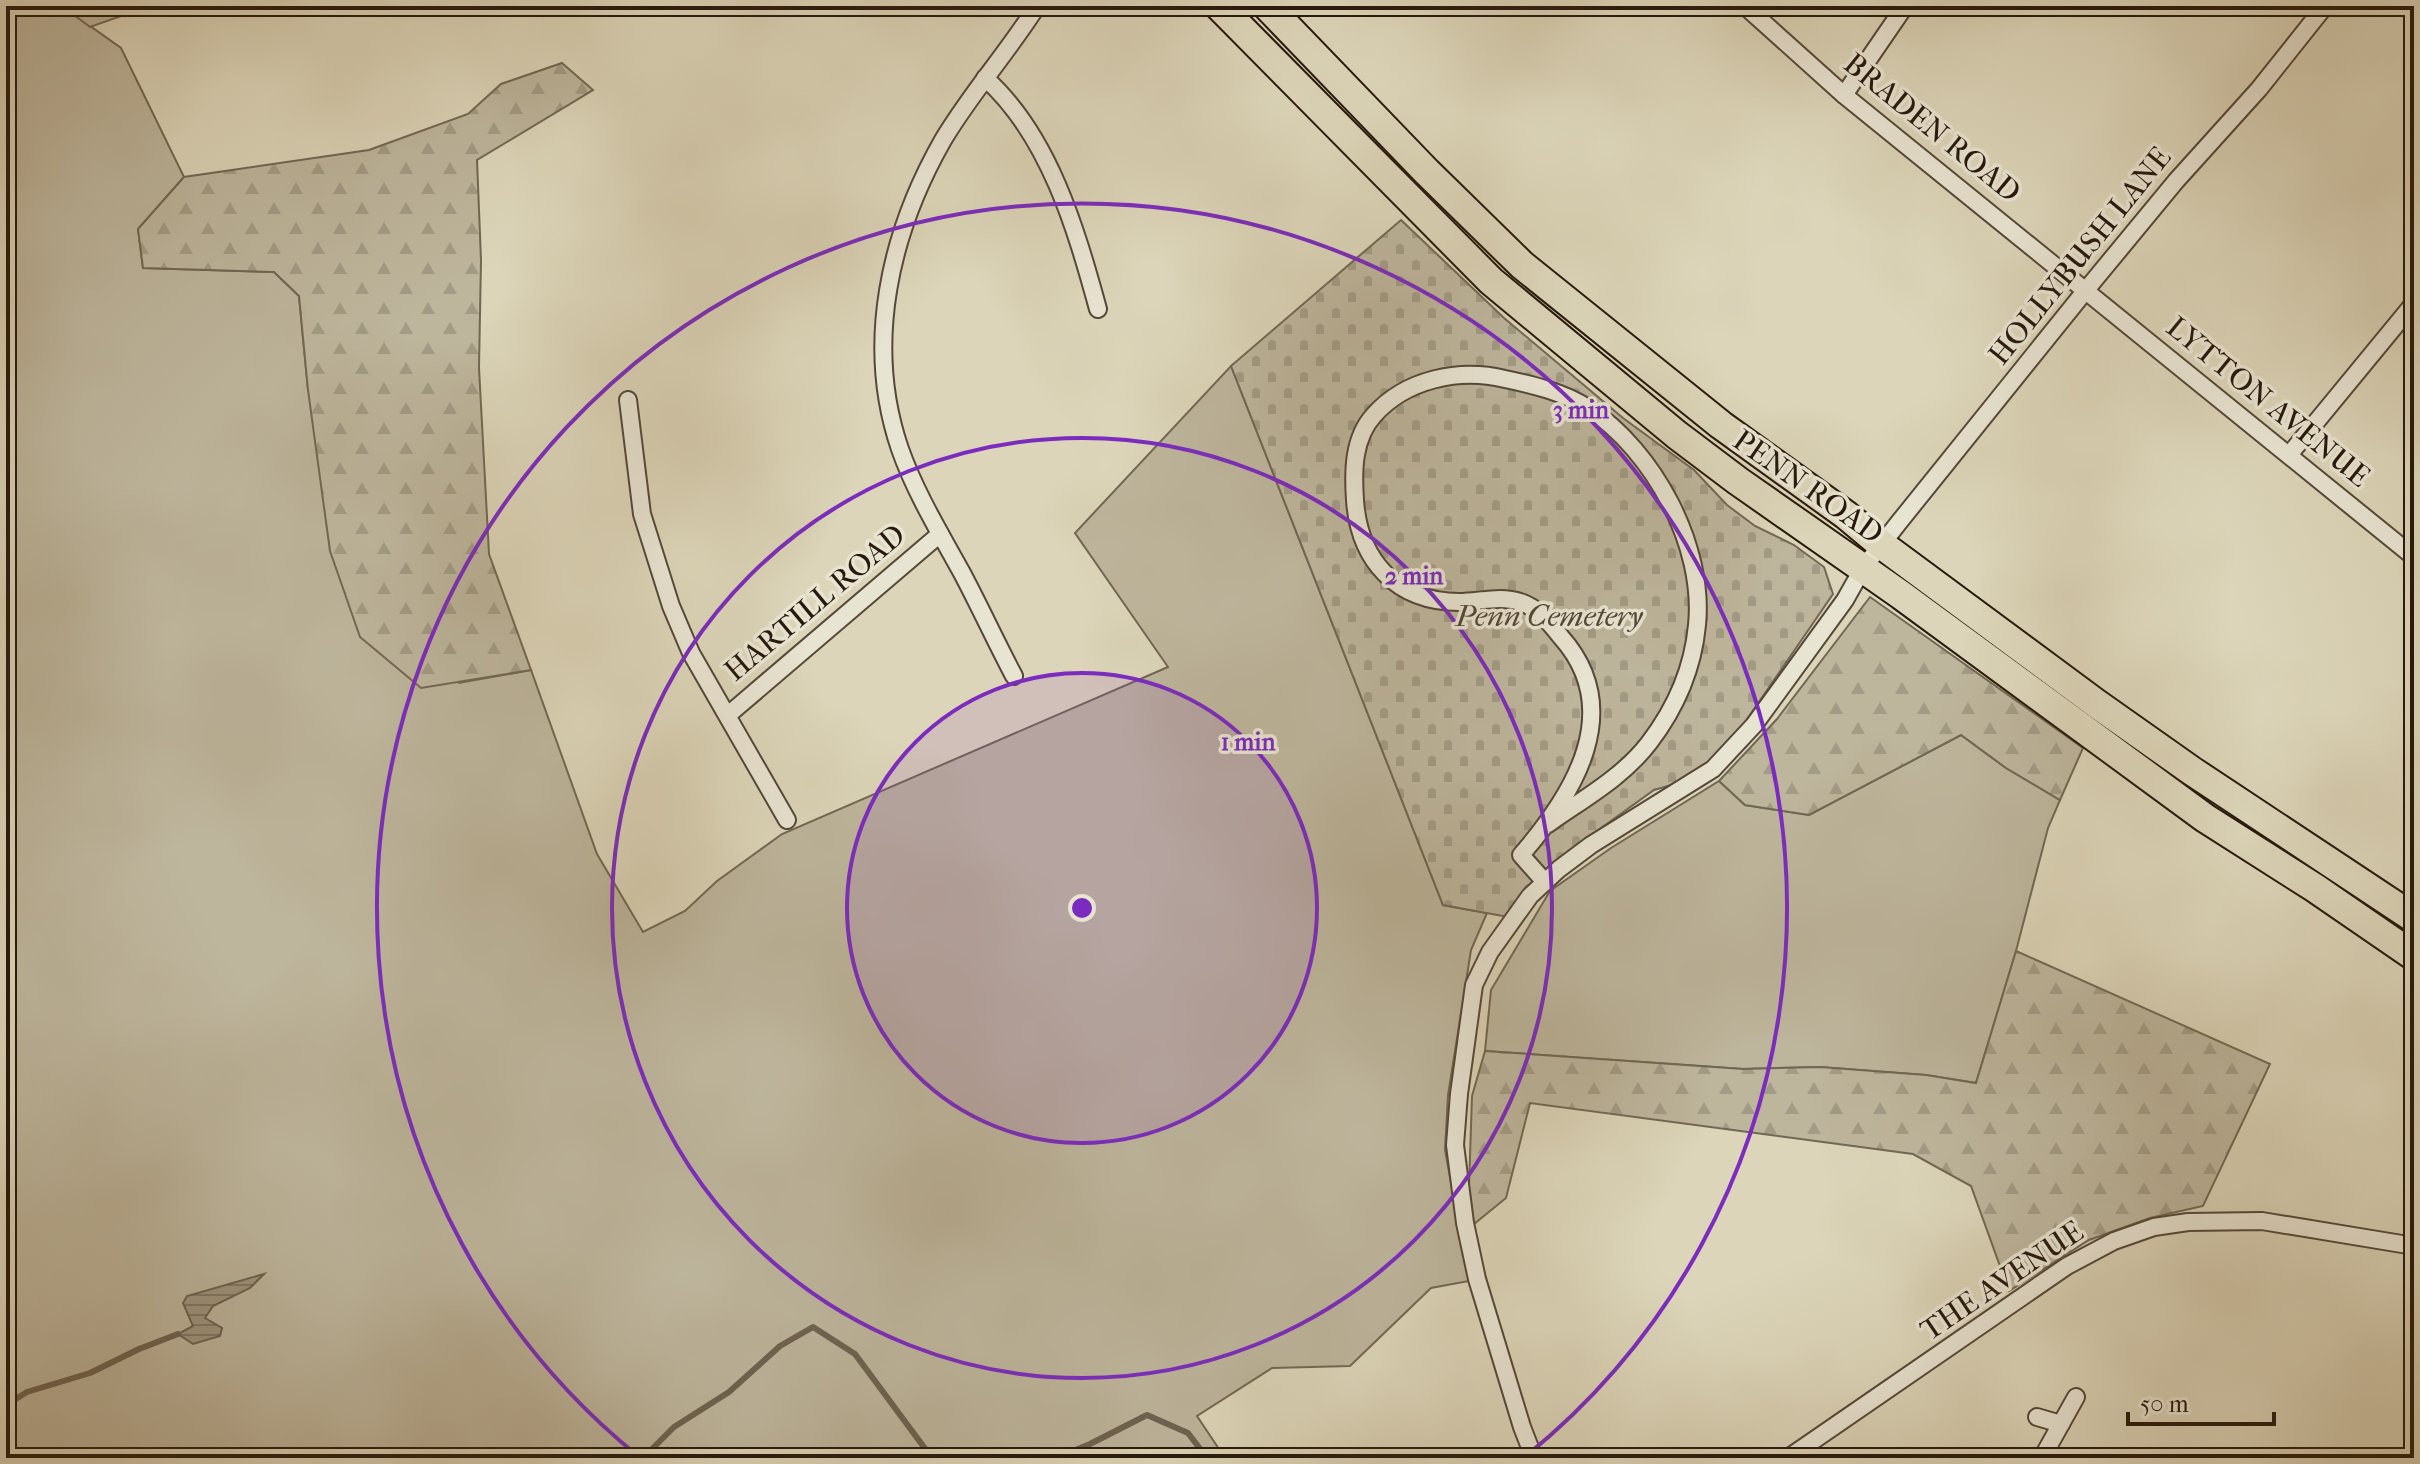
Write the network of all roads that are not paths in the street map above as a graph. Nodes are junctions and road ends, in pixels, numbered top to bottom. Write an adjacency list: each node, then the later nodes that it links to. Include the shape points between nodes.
1 (1037, 6): 7 (street)
2 (1219, 6): 17 (highway, PENN ROAD, via 1491,281 1677,435)
3 (1267, 6): 15 (highway, PENN ROAD, via 1522,265 1721,425)
4 (1745, 6): 8 (street, BRADEN ROAD)
5 (1905, 6): 8 (street)
6 (2325, 6): 9 (street, HOLLYBUSH LANE)
7 (985, 78): 11 (street, via 1015,109 1036,145 1075,232); 14 (street, via 943,140 903,225 886,293 890,410 900,447)
8 (1844, 95): 9 (street, BRADEN ROAD)
9 (2086, 290): 13 (street, LYTTON AVENUE); 15 (street, HOLLYBUSH LANE)
10 (2414, 303): 13 (street)
11 (1098, 309)
12 (628, 400): 19 (street, via 642,514 656,562 691,653)
13 (2289, 455): 16 (street, LYTTON AVENUE)
14 (940, 534): 18 (street); 19 (street, HARTILL ROAD)
15 (1882, 545): 17 (street, HOLLYBUSH LANE); 23 (highway, PENN ROAD, via 2120,721)
16 (2414, 557)
17 (1863, 568): 22 (street, HOLLYBUSH LANE, via 1754,725 1713,769 1591,845); 24 (highway, PENN ROAD, via 2205,818)
18 (1014, 676)
19 (728, 715): 20 (street)
20 (787, 820)
21 (1548, 824): 21 (street, via 1625,770 1666,717 1693,649 1696,585 1690,555 1651,470 1620,433 1588,408 1556,392 1505,379 1446,376 1402,392 1363,430 1353,478 1358,521 1369,554 1386,577 1406,590 1434,600 1522,602 1553,627 1579,661 1590,702 1587,747 1581,769); 22 (street, via 1521,855)
22 (1545, 882): 29 (street, HOLLYBUSH LANE, via 1490,952 1474,985 1455,1145 1477,1279)
23 (2414, 918)
24 (2414, 956)
25 (2414, 1246): 30 (street, THE AVENUE, via 2262,1221 2154,1227 2067,1266)
26 (2076, 1397): 28 (street)
27 (2037, 1417): 28 (street)
28 (2061, 1424): 31 (street)
29 (1534, 1458)
30 (1788, 1458)
31 (2042, 1458)

